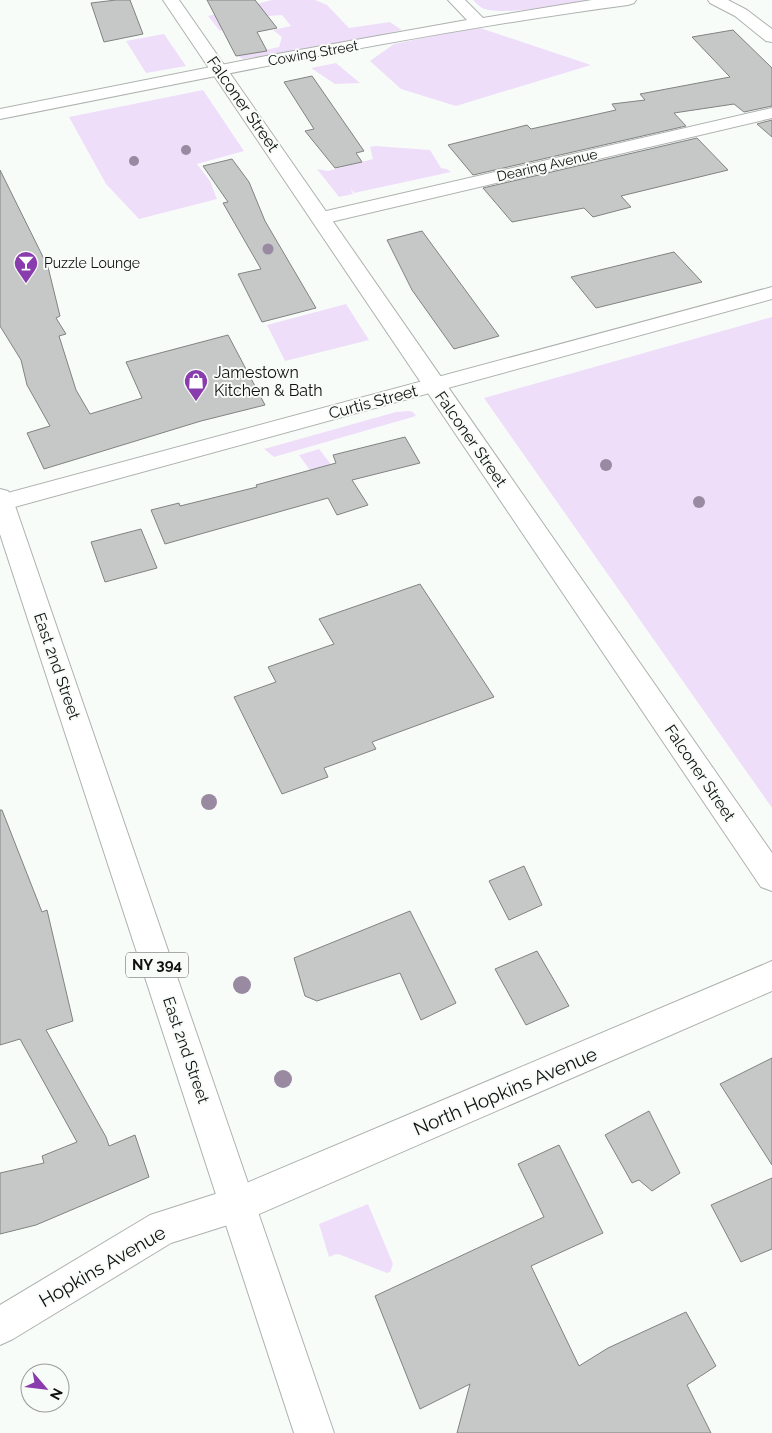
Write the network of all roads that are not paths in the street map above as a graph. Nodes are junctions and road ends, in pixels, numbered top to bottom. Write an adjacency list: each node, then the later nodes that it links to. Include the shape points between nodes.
1 (171, 0): 7 (street, Falconer Street)
2 (456, 0): 5 (street)
3 (628, 0): 5 (street, Cowing Street)
4 (716, 0): 6 (street, via 741,13)
5 (479, 23): 7 (street, Cowing Street)
6 (772, 36)
7 (220, 70): 9 (street, Cowing Street); 10 (street, Falconer Street)
8 (772, 113): 10 (street, Dearing Avenue)
9 (0, 114)
10 (322, 218): 12 (street, Falconer Street)
11 (772, 293): 12 (street, Curtis Street)
12 (434, 386): 13 (street, Curtis Street); 14 (street, Falconer Street)
13 (1, 500): 16 (street, East 2nd Street / NY 394)
14 (772, 878)
15 (772, 976): 16 (street, North Hopkins Avenue)
16 (237, 1205): 17 (street, Hopkins Avenue, via 163,1228); 18 (street, East 2nd Street / NY 394)
17 (0, 1326)
18 (314, 1433)

